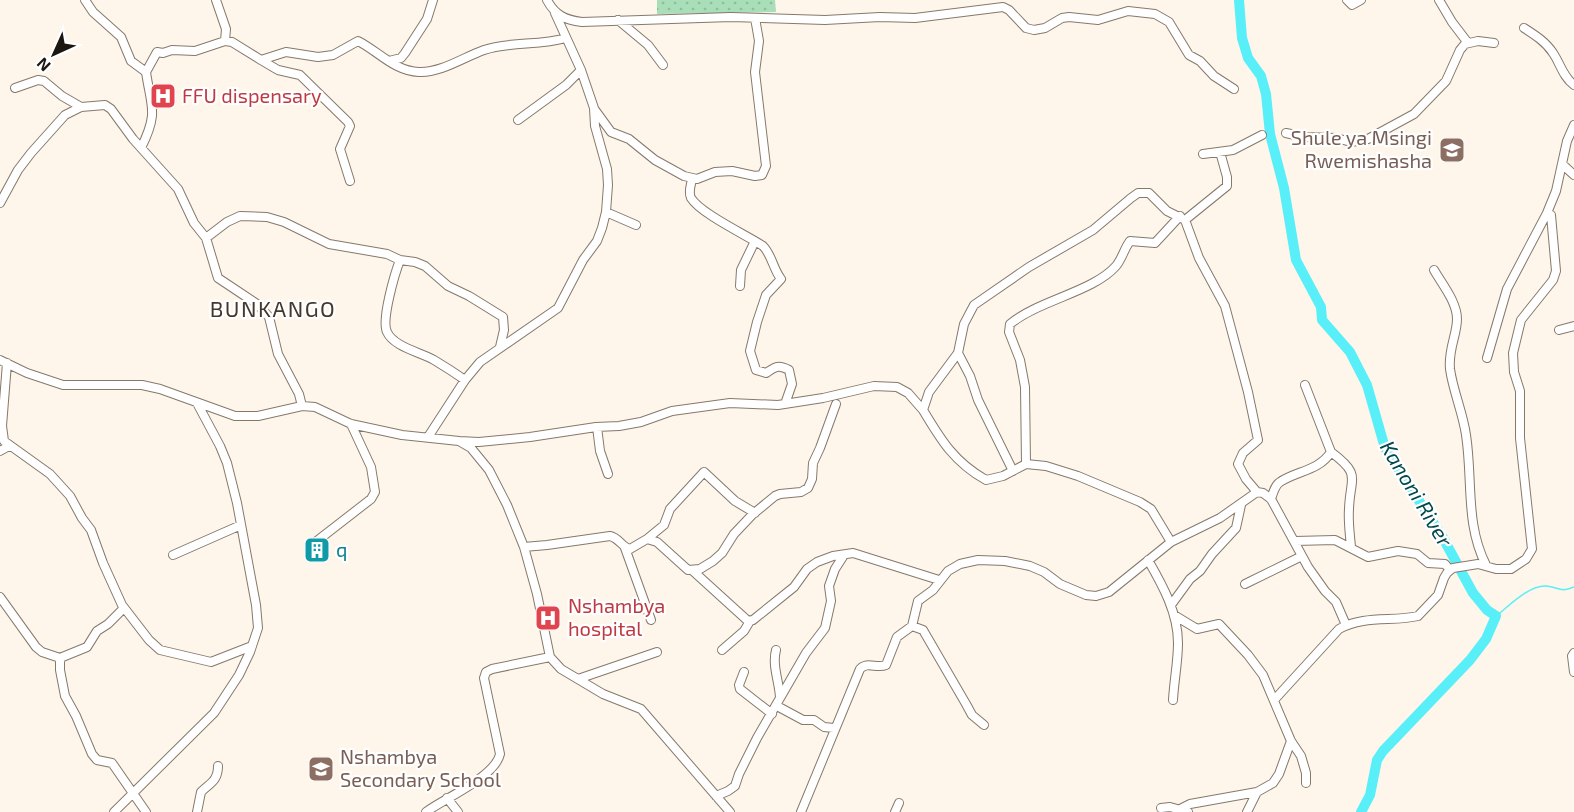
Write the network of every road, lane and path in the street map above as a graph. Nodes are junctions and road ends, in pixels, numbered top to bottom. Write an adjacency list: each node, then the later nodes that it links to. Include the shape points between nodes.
1 (85, 0): 20 (street, via 121,37 131,61)
2 (216, 0): 13 (street, via 226,29)
3 (433, 0): 17 (street, via 427,19 405,53)
4 (547, 0): 8 (street)
5 (1347, 0): 6 (street, via 1352,4)
6 (1361, 0)
7 (1439, 0): 14 (street)
8 (555, 13): 10 (street, via 582,22); 12 (street)
9 (755, 18): 10 (street); 23 (street, via 915,18 1003,7 1026,28 1039,30 1062,18 1098,20 1128,11 1145,12 1164,18 1189,55); 35 (street, via 759,41 755,72 765,171 758,177 725,171)
10 (618, 20): 18 (street, via 648,45)
11 (1524, 28): 21 (street, via 1552,51)
12 (566, 38): 17 (street, via 486,49 429,71 407,70); 19 (street)
13 (225, 41): 16 (street); 20 (street, via 195,51 157,52)
14 (1468, 42): 15 (street); 28 (street, via 1460,50 1446,81 1414,114 1368,139 1351,142)
15 (1494, 43)
16 (261, 60): 17 (street, via 286,52 333,55 358,41); 36 (street, via 305,78 348,122 350,126 340,149)
17 (389, 62)
18 (663, 65)
19 (581, 70): 25 (street); 26 (street)
20 (146, 72): 30 (street, via 153,108 150,129)
21 (1574, 85)
22 (15, 88): 24 (street, via 44,81)
23 (1234, 89)
24 (81, 106): 30 (street, via 105,105 111,109); 37 (street, via 65,115 31,153)
25 (594, 108): 35 (street, via 611,132 629,139 672,171); 38 (street, via 607,169)
26 (518, 120)
27 (1574, 125): 33 (street)
28 (1286, 133)
29 (1262, 135): 31 (street, via 1233,150)
30 (141, 148): 42 (street, via 178,189)
31 (1220, 152): 32 (street); 40 (street, via 1227,186)
32 (1203, 154)
33 (1562, 164): 34 (street); 51 (street, via 1547,213 1507,289)
34 (1574, 175)
35 (692, 179): 43 (street, via 690,195 694,201)
36 (350, 181)
37 (0, 203)
38 (606, 212): 41 (street); 49 (street, via 597,241 558,308)
39 (1551, 215): 86 (street, via 1556,271 1521,320 1513,353 1520,391 1520,438 1532,549 1526,559 1511,569)
40 (1182, 218): 50 (street, via 1167,211 1149,193 1138,193 1093,230 974,305 964,324); 67 (street, via 1155,243 1130,241 1118,264 1100,279 1023,314 1010,324 1025,387); 70 (street, via 1221,296 1240,360 1258,440 1243,453 1238,464)
41 (636, 225)
42 (206, 238): 44 (street, via 240,216 267,217 329,244); 58 (street, via 218,278 257,304 269,317 278,354)
43 (755, 241): 46 (street, via 741,270); 56 (street, via 767,251 781,279 765,297 750,357 761,373 776,366 789,370 792,384)
44 (400, 260): 49 (street, via 425,266 448,286 503,317); 53 (street, via 386,321 389,335)
45 (1434, 270): 86 (street, via 1457,318 1450,369 1467,443 1472,519)
46 (740, 286)
47 (1574, 326): 48 (street)
48 (1559, 330)
49 (500, 347): 53 (street)
50 (958, 353): 59 (street, via 929,392); 68 (street)
51 (1487, 358)
52 (3, 361): 55 (street, via 63,385 142,385); 64 (street, via 2,426 4,441)
53 (465, 380): 62 (street)
54 (1305, 385): 66 (street)
55 (197, 403): 58 (street, via 245,417); 74 (street, via 227,463)
56 (785, 404): 59 (street, via 883,385 908,393); 61 (street, via 718,404 672,411 627,425)
57 (837, 404): 73 (street, via 814,460 808,489 778,494)
58 (302, 406): 60 (street, via 315,407)
59 (923, 410): 68 (street, via 961,464 986,480)
60 (351, 424): 62 (street); 82 (street, via 371,467 375,492 313,544)
61 (597, 427): 63 (street, via 530,437); 69 (street)
62 (428, 437): 63 (street)
63 (459, 441): 78 (street, via 471,448 489,470)
64 (9, 446): 65 (street); 93 (street, via 50,474 70,496 91,531)
65 (0, 451)
66 (1331, 452): 71 (street, via 1318,464 1280,482); 79 (street, via 1344,462 1354,481 1349,506)
67 (1026, 464): 68 (street); 77 (street, via 1078,476 1140,502 1151,509)
68 (1013, 471)
69 (608, 474)
70 (1257, 492): 71 (street); 72 (street)
71 (1271, 499): 76 (street)
72 (1241, 505): 77 (street); 92 (street, via 1236,528)
73 (755, 513): 75 (street, via 735,501 704,472 672,507 664,525); 88 (street, via 722,553 708,566)
74 (241, 525): 81 (street); 99 (street, via 258,616)
75 (647, 539): 80 (street, via 633,548); 88 (street, via 657,542)
76 (1295, 541): 79 (street, via 1329,540); 84 (street)
77 (1171, 542): 85 (street)
78 (524, 547): 80 (street, via 610,536); 104 (street)
79 (1352, 547): 87 (street, via 1368,557 1392,550 1410,552 1428,563 1445,564)
80 (625, 548): 95 (street)
81 (173, 555)
82 (311, 555)
83 (844, 555): 89 (street, via 853,553); 96 (street, via 826,558 812,566 794,587); 111 (street, via 829,586 827,624)
84 (1302, 556): 90 (street); 97 (street, via 1336,602)
85 (1148, 560): 89 (street, via 1109,592 1096,596 1060,584 1030,566 1005,561 960,564); 92 (street)
86 (1486, 566): 87 (street, via 1470,564)
87 (1450, 570): 97 (street, via 1438,595 1418,615)
88 (693, 571): 96 (street)
89 (939, 580): 98 (street, via 918,601)
90 (1245, 584)
91 (0, 597): 105 (street, via 36,646)
92 (1171, 605): 94 (street)
93 (124, 608): 99 (street, via 149,640 166,653 211,663); 105 (street, via 97,631 87,646)
94 (1174, 615): 109 (street, via 1197,629 1222,626 1255,663); 110 (street, via 1178,644)
95 (651, 620)
96 (750, 621): 100 (street)
97 (1346, 625): 109 (street)
98 (912, 626): 112 (street, via 923,630 972,715); 113 (street, via 897,637 886,665 866,665 860,669)
99 (252, 646): 118 (street, via 214,712)
100 (722, 650)
101 (776, 650): 111 (street)
102 (657, 652): 108 (street)
103 (1574, 653): 107 (street)
104 (550, 657): 108 (street); 120 (street, via 486,672 500,754 490,770)
105 (60, 658): 118 (street, via 65,696 92,754 97,760 112,763)
106 (744, 672): 111 (street, via 740,689)
107 (1574, 672)
108 (578, 679): 119 (street, via 613,699 641,709)
109 (1275, 699): 114 (street)
110 (1173, 700)
111 (776, 706): 113 (street, via 803,720); 119 (street, via 735,786)
112 (984, 725)
113 (834, 728): 130 (street)
114 (1291, 741): 116 (street, via 1301,756); 117 (street, via 1279,774 1273,783)
115 (218, 766): 126 (street, via 215,780 201,792)
116 (1306, 783)
117 (1257, 792): 123 (street); 133 (street)
118 (135, 793): 124 (street); 125 (street)
119 (716, 796): 129 (street)
120 (447, 798): 127 (street); 128 (street)
121 (899, 803): 131 (street)
122 (1161, 808): 123 (street)
123 (1180, 809): 132 (street)
124 (114, 812)
125 (146, 812)
126 (197, 812)
127 (426, 812)
128 (458, 812)
129 (730, 812)
130 (801, 812)
131 (896, 812)
132 (1188, 812)
133 (1247, 812)

